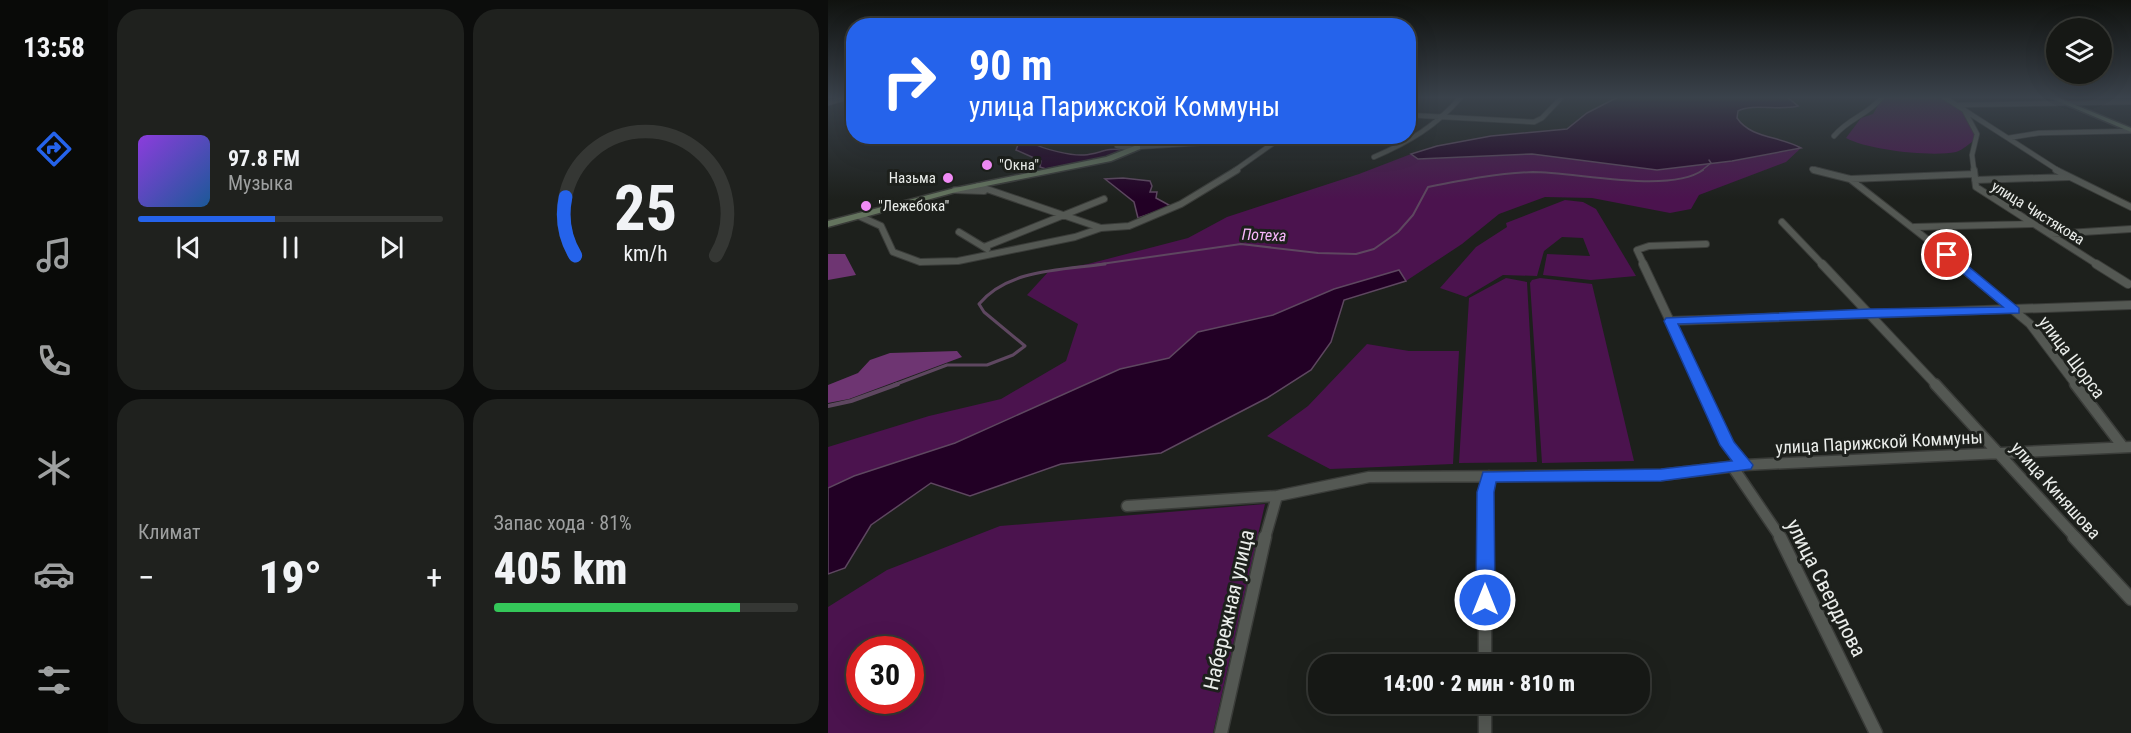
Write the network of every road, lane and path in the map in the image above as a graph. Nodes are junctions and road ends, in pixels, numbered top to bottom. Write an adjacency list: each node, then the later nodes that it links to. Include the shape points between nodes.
1 (1838, 131): 5 (street)
2 (1975, 131): 16 (street, улица Чистякова, via 1972,155)
3 (1998, 131): 6 (street)
4 (2121, 131): 6 (street, via 2038,133)
5 (1834, 136)
6 (2008, 138): 15 (street, via 2038,160)
7 (1117, 144): 12 (street)
8 (1142, 144): 12 (street)
9 (1189, 144): 12 (street)
10 (1274, 144): 29 (street, via 1192,196 1129,226)
11 (1406, 144): 13 (street)
12 (1136, 148): 18 (street, via 1108,159)
13 (1374, 157)
14 (1812, 170): 17 (street)
15 (2073, 176): 16 (street); 22 (street)
16 (1975, 177): 17 (street); 27 (street, улица Чистякова, via 1978,189)
17 (1850, 178): 28 (street, улица Щорса)
18 (978, 186): 19 (street); 20 (street)
19 (955, 190): 20 (street); 24 (street)
20 (987, 191): 23 (street)
21 (1104, 199): 23 (street)
22 (2131, 207)
23 (1063, 215): 29 (street); 34 (street)
24 (859, 216): 26 (street); 35 (street, via 881,226 893,252 920,262 958,261)
25 (1782, 222): 39 (street, улица Киняшова)
26 (828, 224)
27 (2032, 224): 28 (street); 32 (street, улица Чистякова)
28 (1914, 227): 38 (street, улица Щорса)
29 (1101, 228): 35 (street)
30 (2131, 229): 32 (street)
31 (959, 232): 34 (street)
32 (2049, 234): 36 (street, улица Чистякова)
33 (1706, 244): 40 (street, via 1637,250)
34 (984, 247): 35 (street)
35 (992, 253)
36 (2128, 284)
37 (2131, 305): 38 (street)
38 (2014, 310): 39 (street); 41 (street, улица Щорса, via 2030,324)
39 (1869, 313): 40 (street); 42 (street, улица Киняшова)
40 (1670, 321): 43 (street, via 1728,445)
41 (2127, 447): 42 (street, улица Парижской Коммуны)
42 (2001, 453): 43 (street, улица Парижской Коммуны); 48 (street, улица Киняшова)
43 (1745, 465): 44 (street, улица Парижской Коммуны)
44 (1732, 466): 45 (street, улица Парижской Коммуны, via 1661,475); 53 (street, улица Свердлова, via 1784,542)
45 (1489, 476): 46 (street, улица Парижской Коммуны, via 1369,477); 49 (street, via 1485,492)
46 (1277, 496): 47 (street, улица Парижской Коммуны); 51 (street, Набережная улица)
47 (1127, 506)
48 (2131, 599)
49 (1485, 654)
50 (1485, 714): 52 (street)
51 (1221, 733)
52 (1485, 733)
53 (1876, 733)

